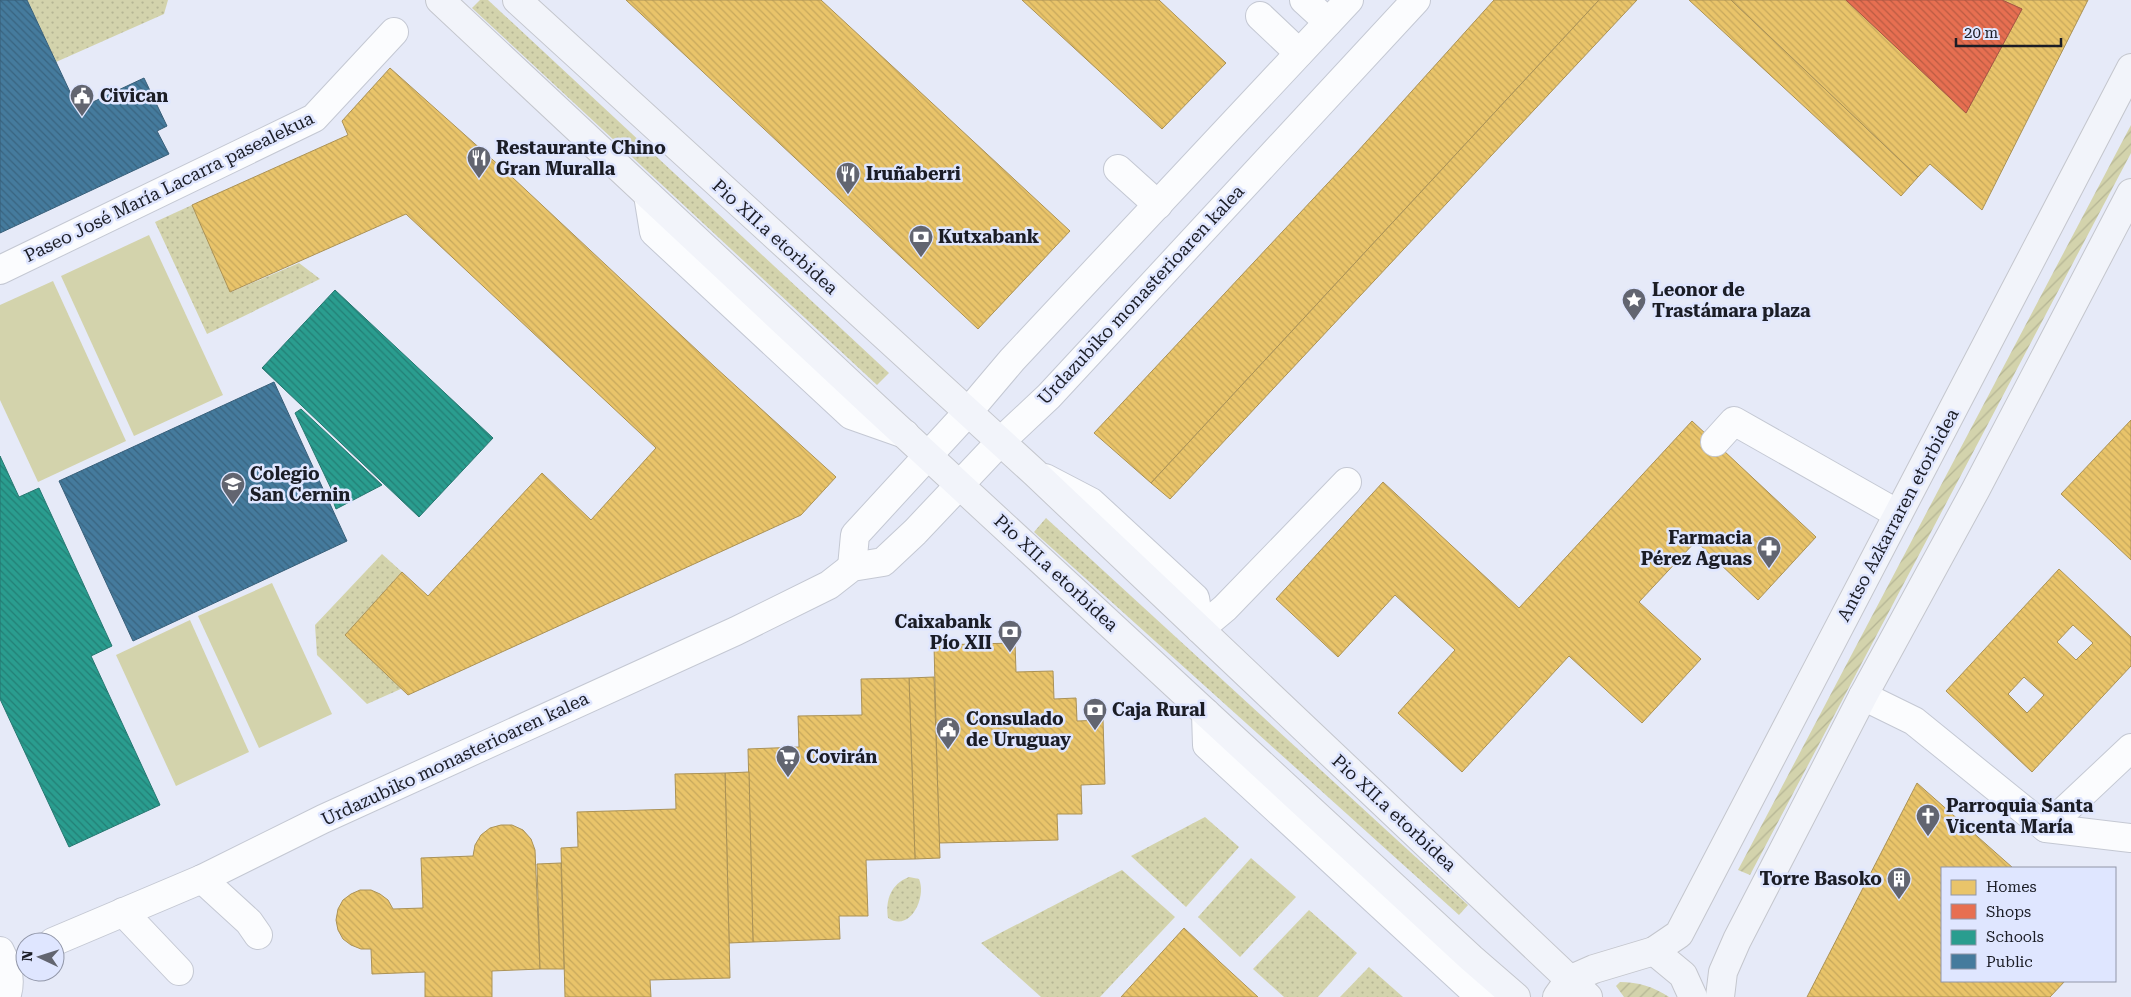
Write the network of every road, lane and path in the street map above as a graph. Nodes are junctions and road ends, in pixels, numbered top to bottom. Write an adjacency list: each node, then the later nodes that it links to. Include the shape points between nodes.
1 (440, 0): 18 (main road, Pio XII.a etorbidea)
2 (517, 0): 15 (main road, Pio XII.a etorbidea)
3 (1304, 0): 7 (street)
4 (1349, 0): 7 (street)
5 (1416, 0): 16 (street, Urdazubiko monasterioaren kalea, via 1049,396)
6 (1260, 16): 9 (street)
7 (1328, 22): 9 (street)
8 (394, 32): 14 (street, Paseo José María Lacarra pasealekua, via 314,118)
9 (1300, 53): 13 (street)
10 (2131, 68): 21 (main road, Antso Azkarraren etorbidea)
11 (1118, 169): 13 (street)
12 (2131, 193): 24 (main road, via 1981,480)
13 (1158, 205): 15 (street, via 1012,360)
14 (0, 270)
15 (968, 412): 16 (main road, Pio XII.a etorbidea); 18 (street)
16 (1001, 441): 20 (street, Urdazubiko monasterioaren kalea); 23 (main road, Pio XII.a etorbidea)
17 (1715, 442): 21 (street, via 1734,422)
18 (928, 456): 20 (main road, Pio XII.a etorbidea); 22 (street, via 855,535)
19 (1347, 482): 23 (street)
20 (960, 485): 22 (street, Urdazubiko monasterioaren kalea, via 883,562); 25 (main road, Pio XII.a etorbidea)
21 (1898, 514): 33 (main road, Antso Azkarraren etorbidea, via 1679,934)
22 (852, 568): 29 (street, Urdazubiko monasterioaren kalea, via 829,585 736,631 323,819)
23 (1200, 630): 36 (main road, Pio XII.a etorbidea)
24 (1863, 696): 27 (street, via 1914,721); 41 (main road, via 1738,940 1723,972)
25 (1206, 713): 38 (street, via 1207,745 1475,992); 39 (main road, Pio XII.a etorbidea)
26 (2131, 748): 27 (street)
27 (2046, 828): 28 (street)
28 (2131, 838)
29 (202, 878): 30 (street, Urdazubiko monasterioaren kalea); 31 (street, via 249,922)
30 (123, 912): 32 (street, Urdazubiko monasterioaren kalea); 35 (street)
31 (258, 935)
32 (65, 937)
33 (1654, 950): 36 (main road, Antso Azkarraren etorbidea, via 1594,969); 40 (main road, via 1683,975)
34 (10, 956): 37 (street)
35 (179, 971)
36 (1571, 991)
37 (6, 997)
38 (1494, 997)
39 (1516, 997)
40 (1693, 997)
41 (1720, 997)

